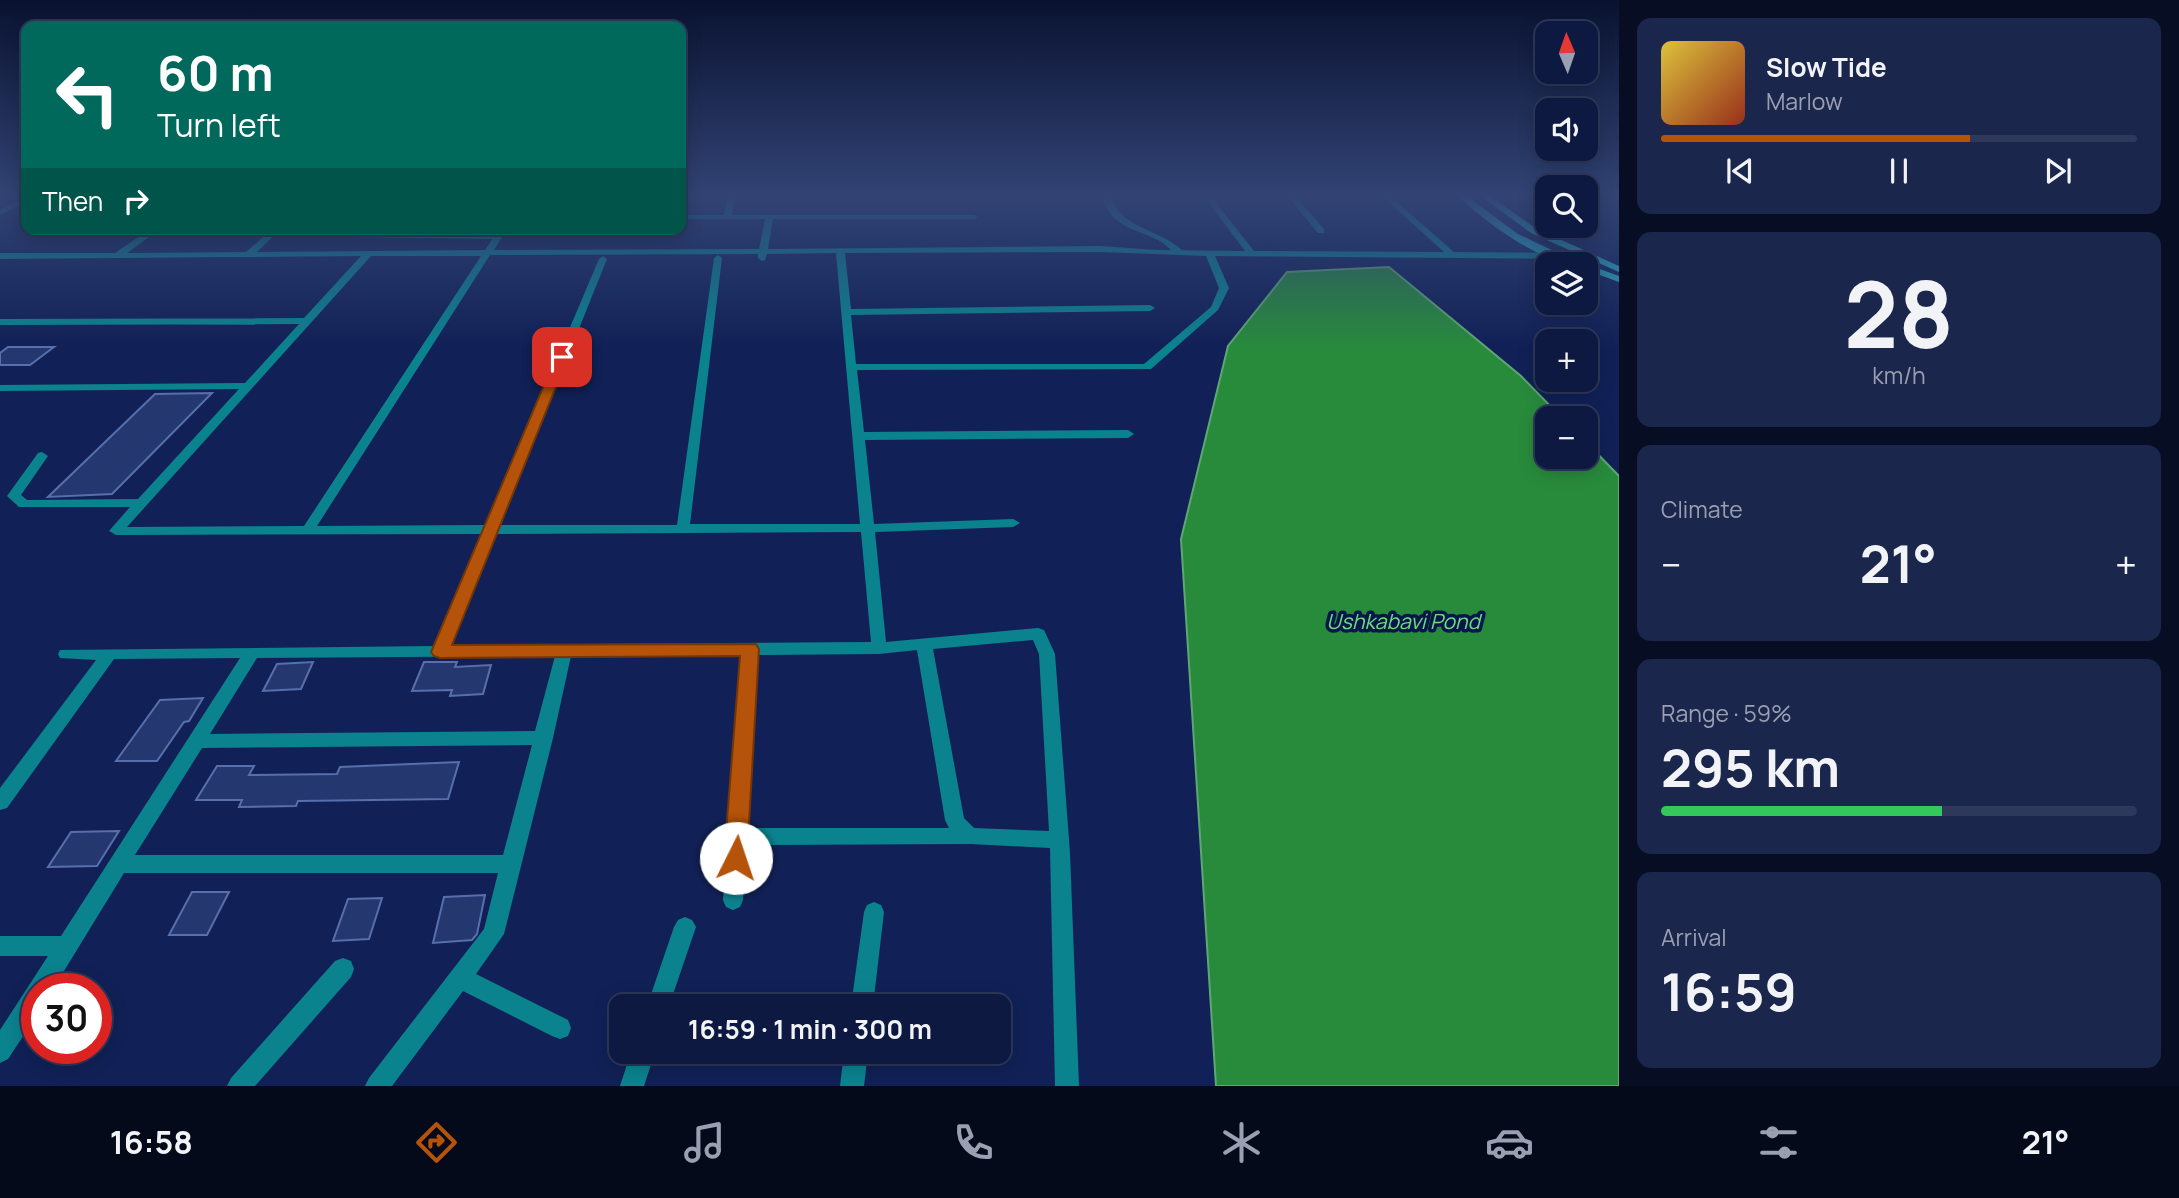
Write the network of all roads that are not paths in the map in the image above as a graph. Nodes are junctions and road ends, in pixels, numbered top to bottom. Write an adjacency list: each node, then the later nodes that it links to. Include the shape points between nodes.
1 (132, 246): 19 (street)
2 (258, 246): 11 (street)
3 (492, 246): 16 (street)
4 (764, 246): 12 (street)
5 (1174, 246): 8 (street)
6 (1245, 246): 10 (street)
7 (1441, 246): 14 (street)
8 (1180, 253): 9 (street); 13 (street)
9 (1209, 253): 10 (street); 31 (street, via 1224,288 1215,308 1147,367)
10 (1251, 253): 14 (street)
11 (249, 254): 18 (street); 19 (street)
12 (763, 254): 13 (street); 16 (street); 20 (street)
13 (841, 254): 28 (street)
14 (1452, 255): 17 (street)
15 (0, 256): 19 (street)
16 (485, 256): 18 (street); 21 (street); 41 (street)
17 (1535, 256)
18 (366, 257): 19 (street); 29 (street)
19 (114, 258): 23 (street)
20 (718, 258): 21 (street); 40 (street)
21 (603, 259): 42 (street)
22 (1598, 260): 24 (main road)
23 (0, 262)
24 (1619, 269)
25 (1598, 271): 26 (main road)
26 (1619, 279)
27 (1150, 308): 28 (street)
28 (846, 312): 31 (street)
29 (307, 321): 30 (street); 32 (street)
30 (0, 322)
31 (852, 367): 35 (street)
32 (248, 386): 33 (street); 37 (street)
33 (0, 388)
34 (1128, 434): 35 (street)
35 (859, 436): 39 (street)
36 (41, 456): 37 (street, via 14,496 24,504)
37 (141, 503): 41 (street, via 116,531)
38 (1013, 523): 39 (street)
39 (868, 528): 40 (street); 44 (street)
40 (684, 529): 42 (street)
41 (308, 530): 42 (street)
42 (491, 530): 47 (street)
43 (925, 644): 44 (street); 54 (street, via 955,820); 56 (street, via 1038,634 1047,654)
44 (879, 648): 45 (street)
45 (750, 649): 46 (street); 55 (street)
46 (564, 651): 47 (street); 51 (street)
47 (440, 652): 48 (street)
48 (252, 653): 50 (street); 52 (street)
49 (66, 654): 50 (street)
50 (109, 654): 53 (street)
51 (544, 738): 52 (street); 58 (street)
52 (197, 741): 57 (street)
53 (0, 802)
54 (971, 836): 55 (street); 56 (street)
55 (737, 837): 59 (street)
56 (1059, 840): 78 (street)
57 (120, 863): 58 (street); 63 (street)
58 (512, 864): 66 (street, via 493,934)
59 (733, 900)
60 (874, 912): 68 (street)
61 (685, 927): 67 (street)
62 (0, 946): 63 (street)
63 (68, 946): 65 (street)
64 (343, 969): 74 (street)
65 (50, 973)
66 (460, 977): 70 (street); 75 (street)
67 (662, 994)
68 (864, 994)
69 (21, 1019): 71 (street)
70 (560, 1028)
71 (0, 1051)
72 (639, 1064): 76 (street)
73 (855, 1064): 77 (street)
74 (239, 1086)
75 (377, 1086)
76 (632, 1086)
77 (852, 1086)
78 (1067, 1086)

